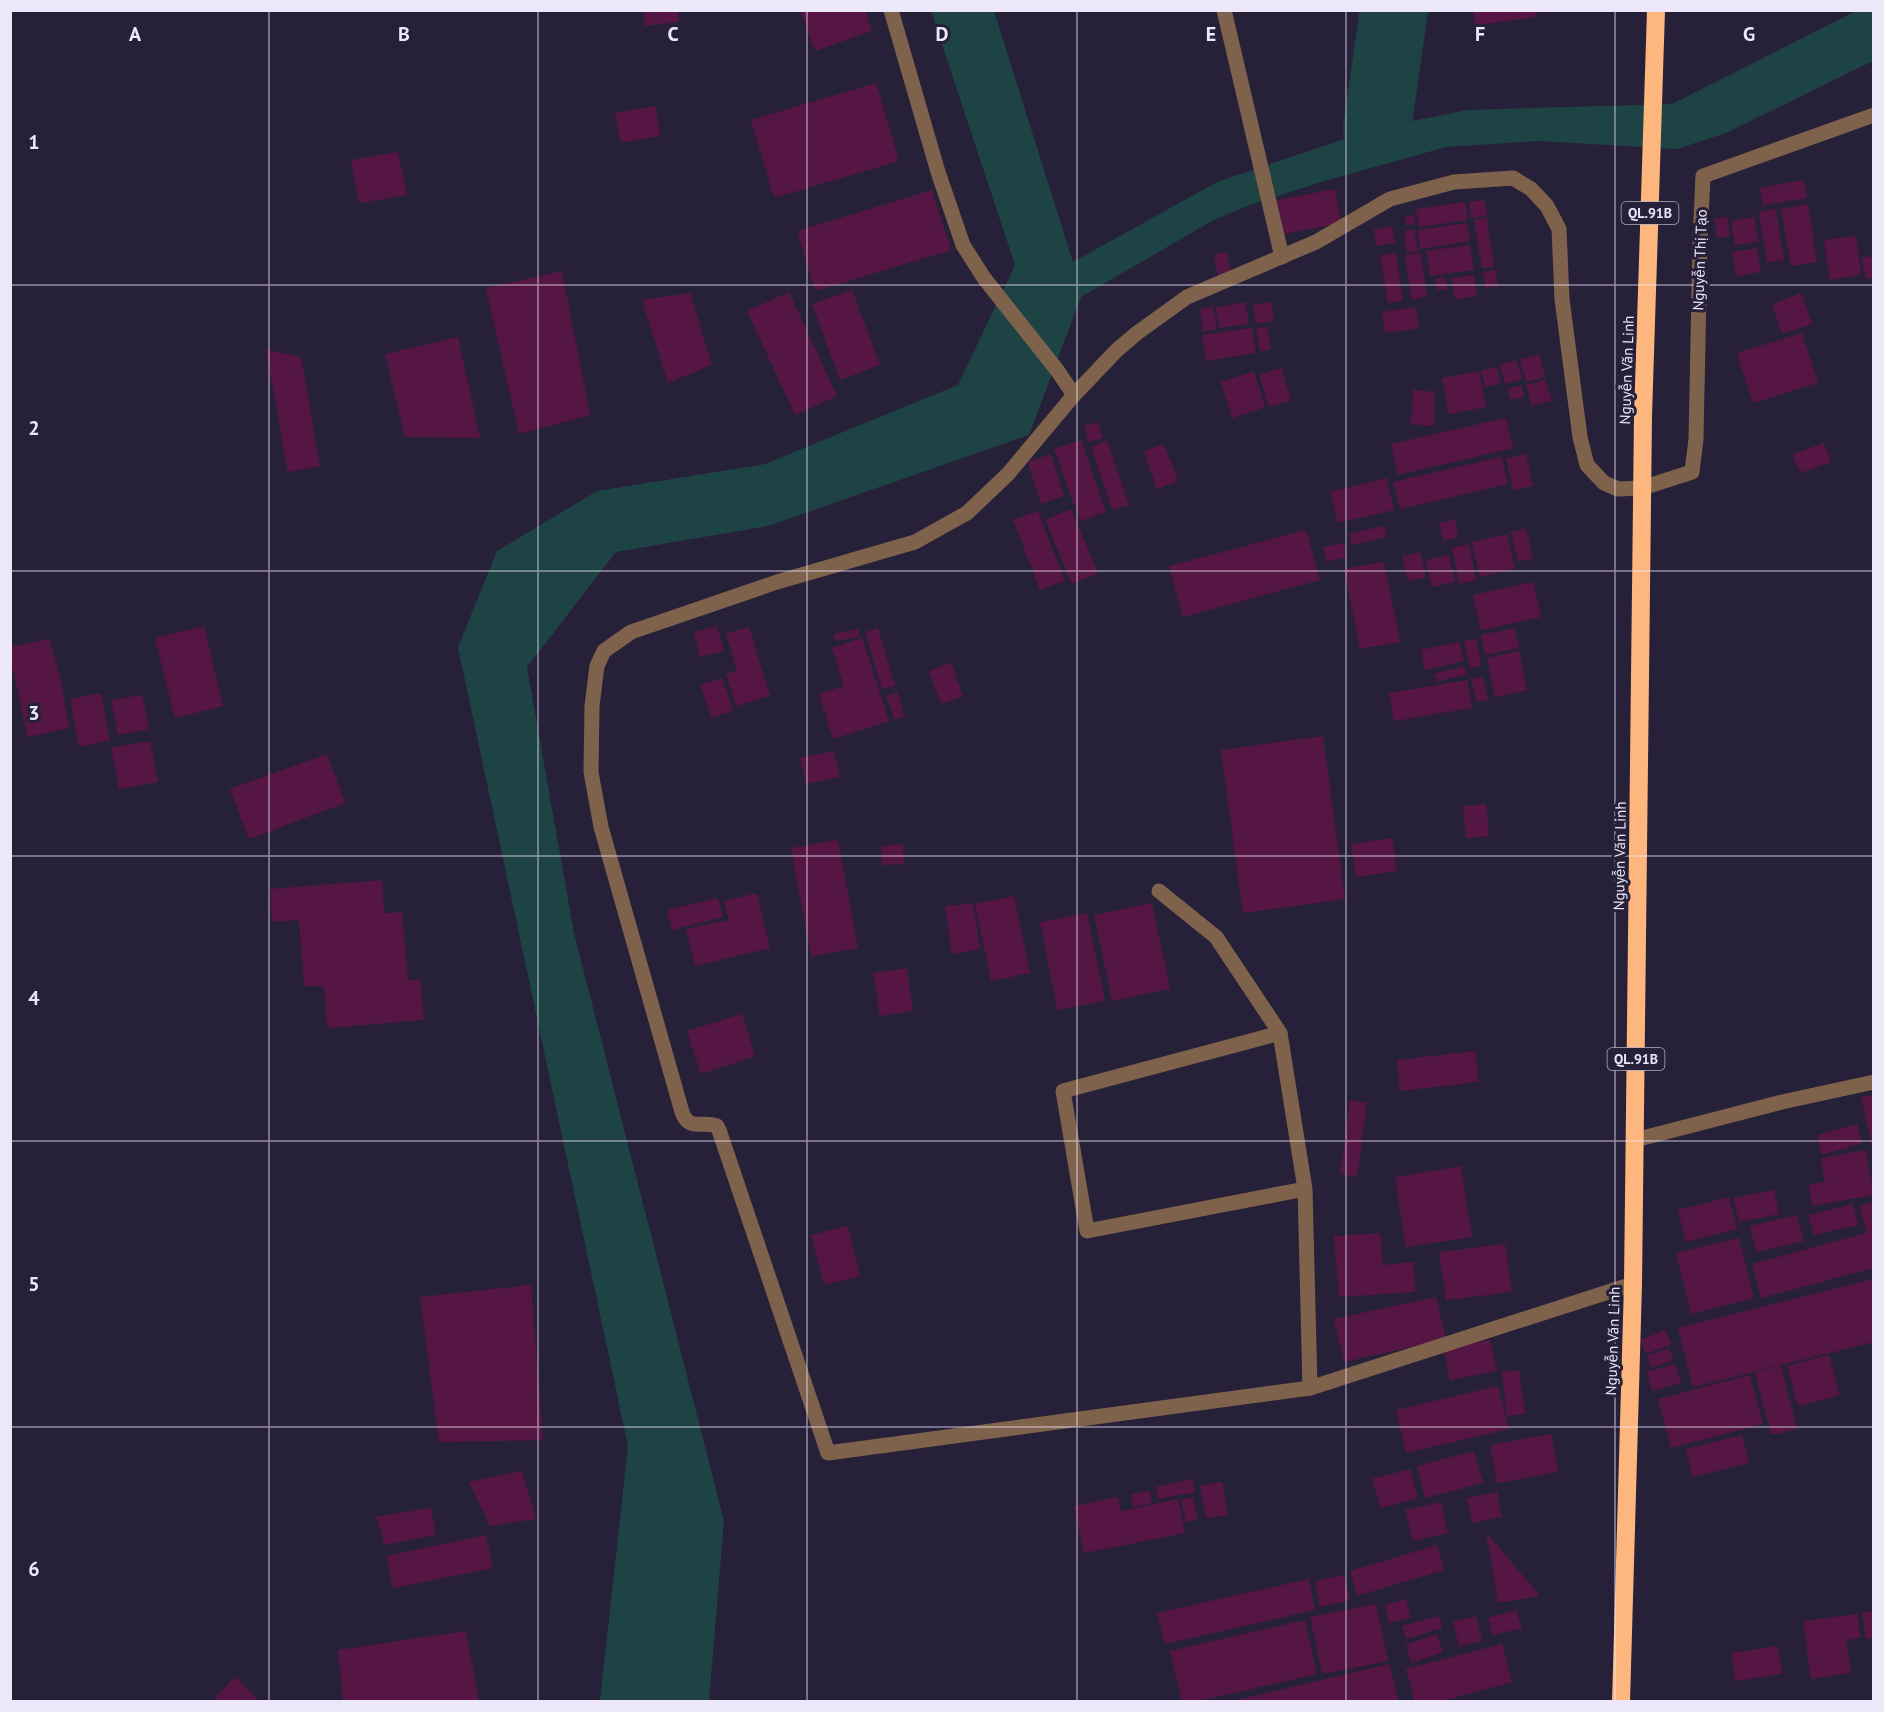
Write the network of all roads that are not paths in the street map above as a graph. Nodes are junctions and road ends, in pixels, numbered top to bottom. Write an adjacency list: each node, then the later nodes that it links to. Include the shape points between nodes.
1 (891, 10): 6 (street, via 963,245)
2 (1224, 10): 5 (street)
3 (1656, 10): 7 (highway, Nguyễn Văn Linh / QL.91B)
4 (1874, 115): 7 (street, Nguyễn Thị Tạo, via 1703,176 1692,472)
5 (1281, 256): 6 (street, via 1186,297 1137,333); 7 (street, via 1316,242 1390,199 1420,190 1454,182 1513,178 1531,189 1547,206 1559,229 1562,299 1587,465 1604,483 1618,489)
6 (1074, 395): 14 (street, via 1008,474 967,513 915,542 777,582 631,632 604,651 597,666 592,706 591,761 601,827 681,1112 691,1124 717,1126 828,1453)
7 (1642, 489): 11 (highway, Nguyễn Văn Linh / QL.91B)
8 (1159, 891): 9 (street, via 1216,937)
9 (1280, 1033): 12 (street); 12 (street, via 1063,1091 1087,1231)
10 (1874, 1082): 11 (street)
11 (1635, 1140): 13 (highway, Nguyễn Văn Linh / QL.91B)
12 (1305, 1190): 14 (street)
13 (1633, 1284): 14 (street); 15 (highway, Nguyễn Văn Linh / QL.91B)
14 (1310, 1388)
15 (1621, 1701)

